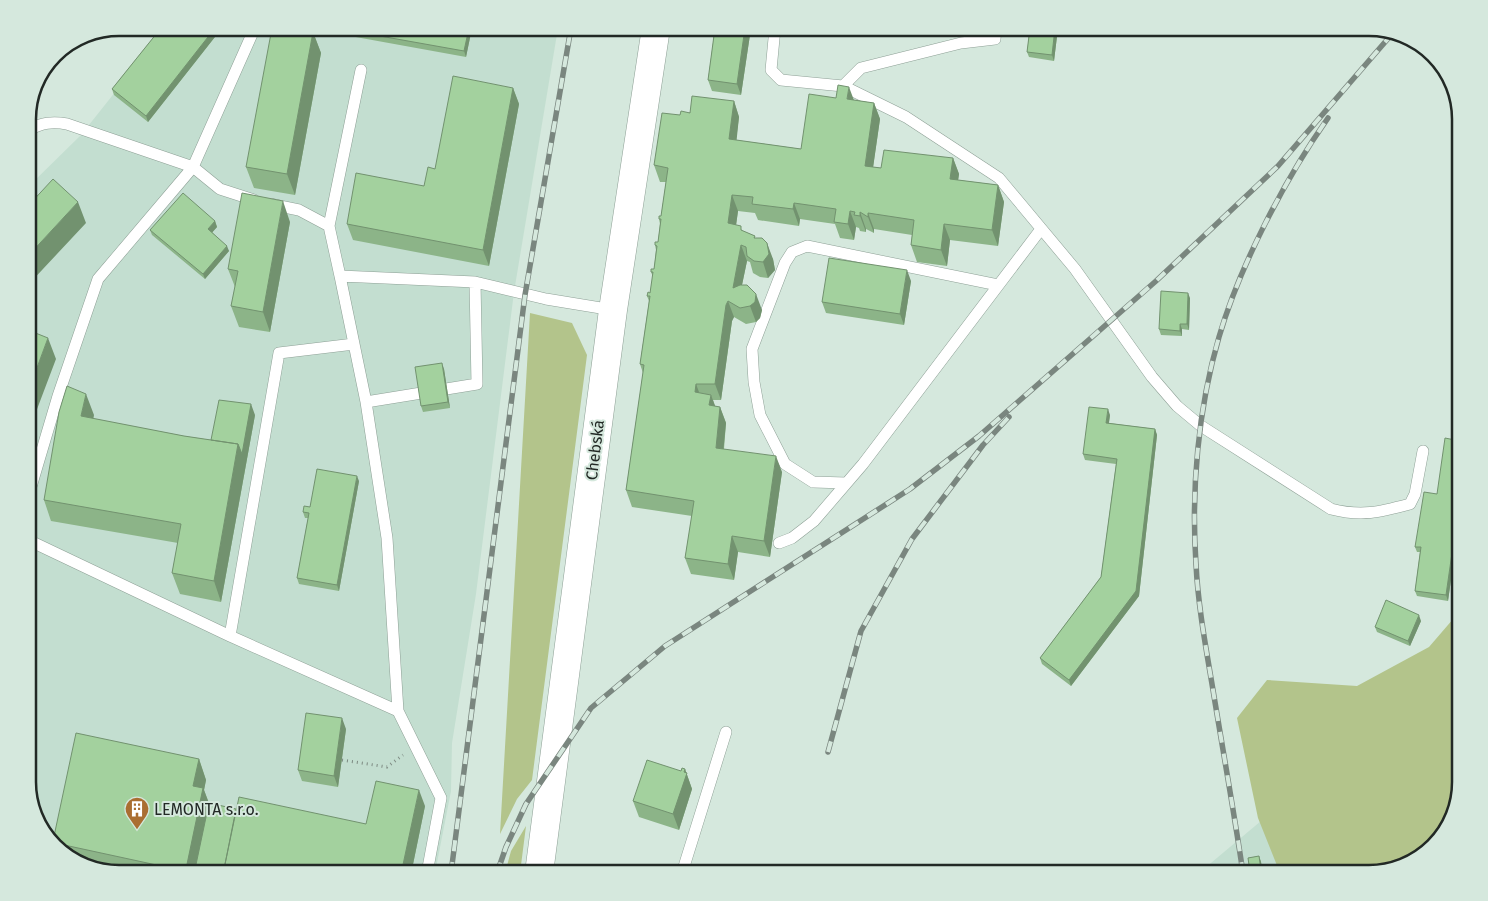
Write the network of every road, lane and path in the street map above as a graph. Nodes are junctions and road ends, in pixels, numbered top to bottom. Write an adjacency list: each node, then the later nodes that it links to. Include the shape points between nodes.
1 (251, 36): 8 (lane)
2 (655, 36): 14 (street, Chebská)
3 (773, 36): 6 (lane, via 771,70 781,80)
4 (995, 36): 6 (lane, via 861,68)
5 (361, 70): 9 (lane)
6 (843, 86): 10 (lane, via 906,117 999,178)
7 (36, 126): 8 (lane, via 53,121 68,124)
8 (193, 168): 9 (lane, via 220,190 299,210); 18 (lane, via 98,279)
9 (329, 226): 11 (lane)
10 (1041, 228): 13 (lane); 17 (lane, via 1177,406 1201,426 1331,509 1351,514 1376,513 1410,504)
11 (340, 276): 12 (lane); 15 (lane)
12 (475, 282): 14 (lane, via 546,299); 16 (lane, via 476,384)
13 (998, 285): 19 (lane); 19 (lane, via 807,246 792,252 752,349 760,415 784,464 814,482)
14 (613, 310): 28 (street, Chebská)
15 (354, 344): 16 (lane); 22 (lane, via 279,353)
16 (366, 402): 23 (lane, via 387,538)
17 (1423, 451)
18 (36, 470)
19 (846, 483): 20 (lane, via 814,521 792,538)
20 (779, 543)
21 (36, 544): 22 (lane)
22 (230, 636): 23 (lane)
23 (398, 711): 25 (lane)
24 (726, 732): 29 (lane)
25 (415, 746): 26 (path, via 387,767); 27 (lane, via 441,798)
26 (342, 760)
27 (429, 865)
28 (540, 865)
29 (685, 865)

